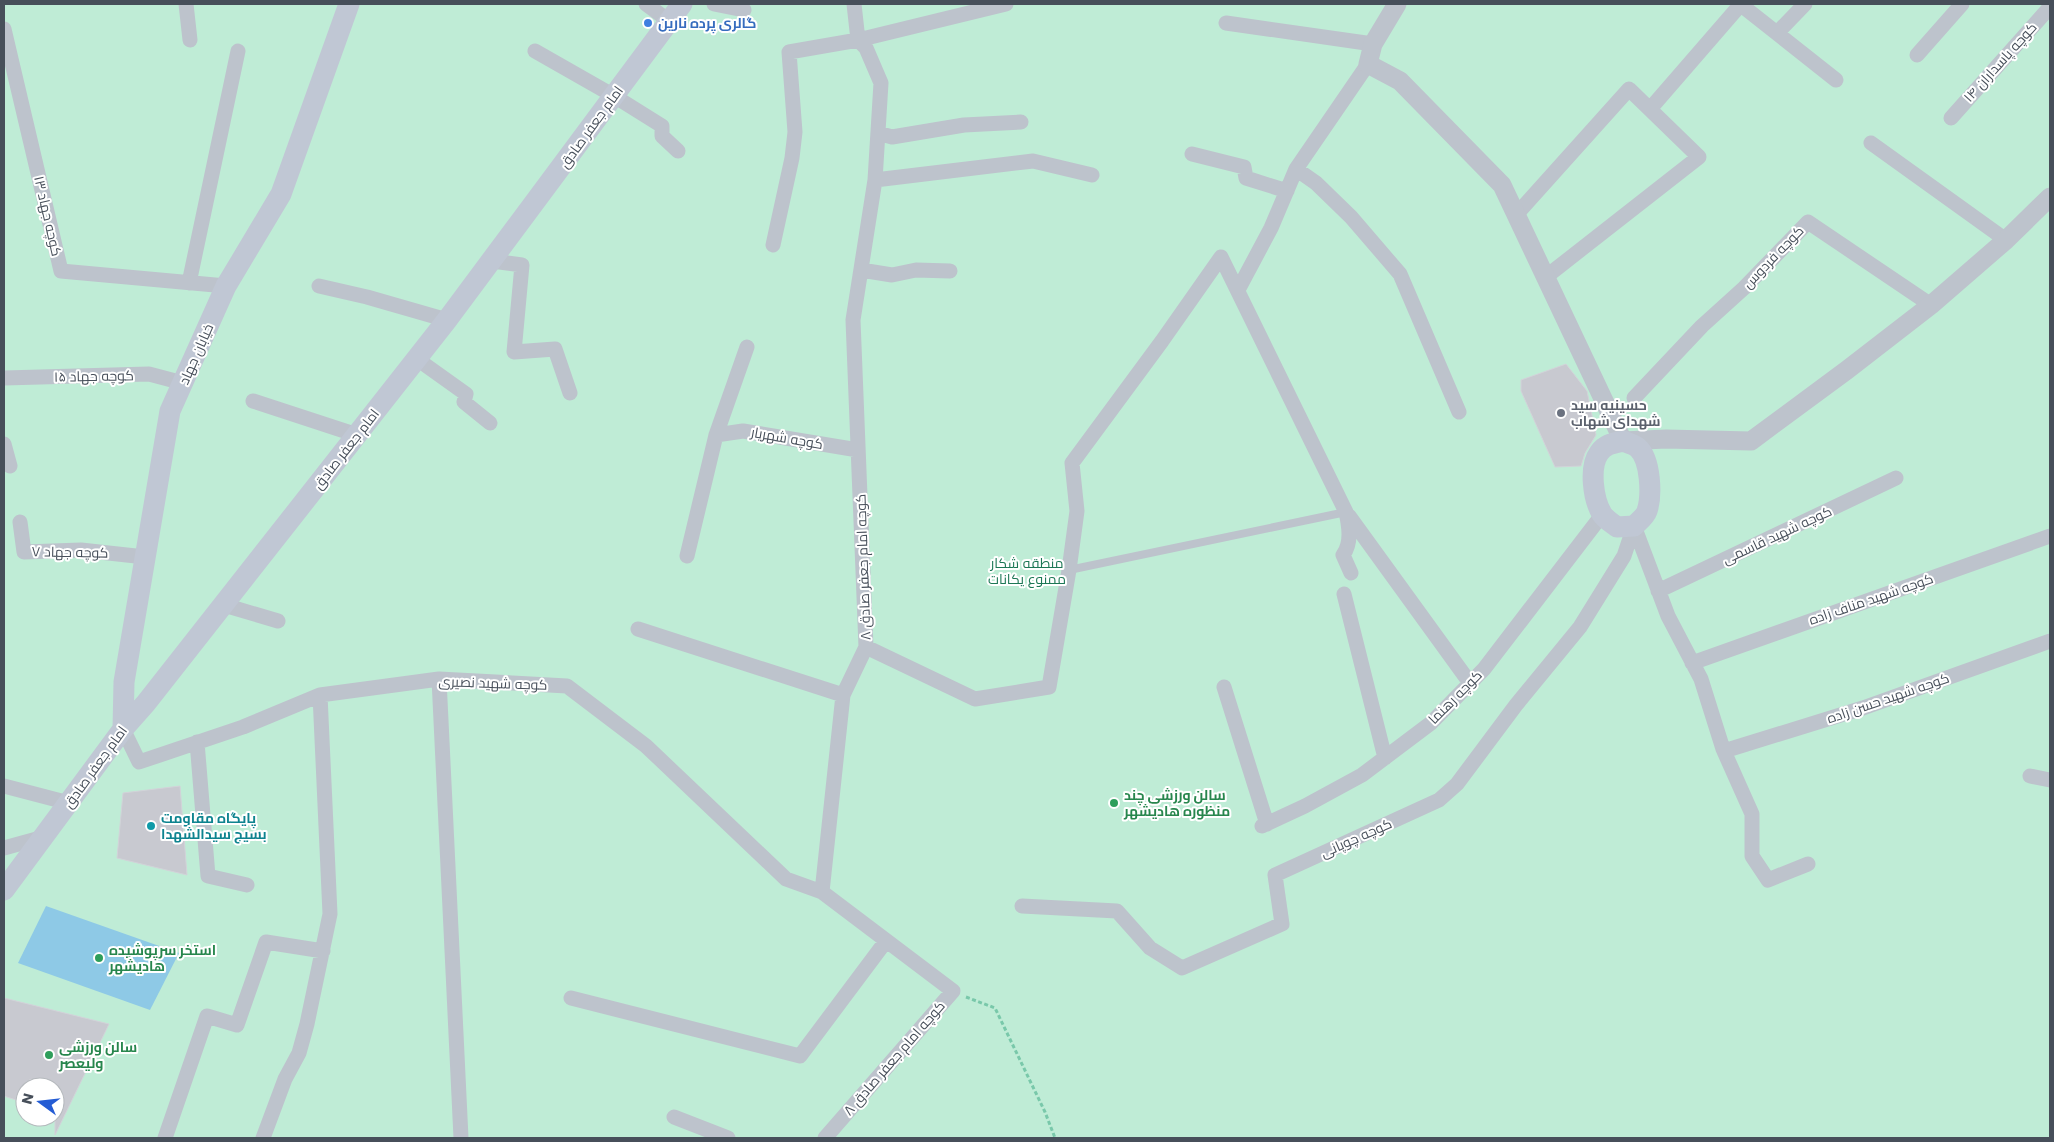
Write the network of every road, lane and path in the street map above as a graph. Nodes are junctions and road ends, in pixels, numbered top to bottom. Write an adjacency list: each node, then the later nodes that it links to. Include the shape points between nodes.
1 (186, 4): 18 (street)
2 (349, 4): 47 (main road, خیابان جهاد, via 281,194)
3 (646, 4): 14 (street)
4 (682, 4): 14 (main road, امام جعفر صادق)
5 (714, 4): 13 (street)
6 (854, 4): 19 (street, کوچه امام جعفر صادق ۸)
7 (1006, 4): 19 (street)
8 (1398, 4): 20 (street)
9 (1740, 4): 17 (street); 27 (street)
10 (1804, 4): 17 (street)
11 (1962, 4): 23 (street)
12 (2050, 7): 28 (street, کوچه پاسداران ۱۴)
13 (744, 10)
14 (669, 21): 26 (main road, امام جعفر صادق)
15 (1226, 22): 20 (street)
16 (4, 29): 46 (street, کوچه جهاد ۱۳, via 61,271)
17 (1777, 33): 25 (street)
18 (190, 40)
19 (858, 40): 30 (street, کوچه امام جعفر صادق ۸, via 866,48 881,83); 41 (street, via 789,52 795,132)
20 (1373, 44): 24 (street)
21 (238, 51): 46 (street)
22 (535, 51): 26 (street)
23 (1917, 55)
24 (1368, 64): 34 (street); 39 (street, via 1400,81 1502,185)
25 (1836, 80)
26 (614, 96): 32 (street, via 662,126 662,136); 42 (main road, امام جعفر صادق)
27 (1650, 109): 39 (street, via 1629,89); 45 (street, via 1699,157)
28 (1951, 118)
29 (1021, 122): 30 (street, via 964,125 892,138)
30 (878, 132): 36 (street, کوچه امام جعفر صادق ۸)
31 (1871, 143): 40 (street)
32 (678, 151)
33 (1192, 154): 37 (street, via 1244,167 1246,178)
34 (1296, 169): 37 (street); 59 (street, via 1316,183 1351,217 1400,274)
35 (1092, 175): 36 (street, via 1033,161)
36 (875, 180): 43 (street, کوچه امام جعفر صادق ۸)
37 (1287, 191): 49 (street)
38 (2050, 197): 40 (street)
39 (1516, 215): 45 (street)
40 (2006, 240): 50 (street)
41 (773, 245)
42 (492, 261): 51 (main road, امام جعفر صادق); 56 (street, via 522,265 514,352 555,349)
43 (861, 270): 44 (street, via 892,275 916,270); 65 (street, کوچه امام جعفر صادق ۸, via 853,320)
44 (950, 271)
45 (1547, 276): 63 (street)
46 (189, 283): 47 (street, کوچه جهاد ۱۳)
47 (226, 286): 55 (main road, خیابان جهاد)
48 (319, 286): 51 (street)
49 (1238, 290): 68 (street); 75 (street, via 1221,257 1072,463 1077,511)
50 (1931, 305): 57 (street, کوچه فردوس, via 1808,222); 63 (street, via 1751,441)
51 (447, 320): 53 (main road, امام جعفر صادق)
52 (746, 347): 62 (street)
53 (417, 359): 60 (street, via 466,394 464,402); 61 (main road, امام جعفر صادق)
54 (4, 378): 55 (street, کوچه جهاد ۱۵, via 149,374)
55 (183, 382): 73 (main road, خیابان جهاد, via 170,411)
56 (570, 393)
57 (1634, 398)
58 (253, 401): 61 (street)
59 (1460, 412)
60 (490, 423)
61 (357, 435): 79 (main road, امام جعفر صادق)
62 (716, 435): 65 (street, کوچه شهریار, via 742,431); 74 (street)
63 (1624, 441): 69 (main road, via 1609,444 1599,453 1594,472 1594,495); 71 (main road, via 1638,448 1649,478 1646,513)
64 (4, 444): 66 (street)
65 (858, 450): 83 (street, کوچه امام جعفر صادق ۸)
66 (10, 466)
67 (1896, 478): 77 (street, کوچه شهید قاسمی)
68 (1346, 512): 75 (lane); 76 (street, via 1349,529 1347,550 1343,555); 86 (street)
69 (1602, 515): 71 (main road, via 1617,527); 86 (street, کوچه رهنما)
70 (20, 522): 73 (street, کوچه جهاد ‍۷, via 24,552 81,550)
71 (1634, 526): 77 (street); 104 (street, کوچه چوپانی, via 1624,556 1580,627 1457,784 1438,800 1275,875 1282,924 1182,968 1150,948 1117,911)
72 (2050, 536): 84 (street, کوچه شهید مناف زاده)
73 (145, 556): 90 (main road, خیابان جهاد, via 124,682)
74 (688, 556)
75 (1069, 570): 83 (street, via 1049,687 975,699)
76 (1351, 573)
77 (1658, 591): 84 (street)
78 (1344, 594): 93 (street)
79 (224, 605): 80 (street); 90 (main road, امام جعفر صادق)
80 (278, 622)
81 (638, 629): 89 (street)
82 (2050, 641): 92 (street, کوچه شهید حسن زاده, via 1864,708)
83 (866, 648): 89 (street, کوچه امام جعفر صادق ۸)
84 (1692, 663): 92 (street, via 1701,679)
85 (439, 679): 88 (street, کوچه شهید نصیری); 103 (street, کوچه شهید نصیری, via 567,686 646,746 786,879); 112 (street)
86 (1470, 683): 93 (street, کوچه رهنما, via 1432,723)
87 (1224, 687): 93 (street, کوچه رهنما, via 1264,825 1362,775)
88 (320, 695): 91 (street, کوچه شهید نصیری); 106 (street, via 330,914)
89 (843, 695): 103 (street, کوچه امام جعفر صادق ۸)
90 (123, 729): 91 (street, کوچه شهید نصیری, via 139,762); 97 (main road, امام جعفر صادق)
91 (197, 742): 101 (street, via 208,876)
92 (1724, 751): 100 (street, via 1752,814 1752,856 1768,880)
93 (1385, 758)
94 (2030, 776): 95 (street)
95 (2050, 780)
96 (4, 786): 97 (street)
97 (69, 803): 98 (main road, امام جعفر صادق)
98 (44, 837): 99 (street); 102 (main road, امام جعفر صادق)
99 (4, 848)
100 (1808, 864)
101 (247, 885)
102 (4, 890)
103 (822, 892): 105 (street, کوچه امام جعفر صادق ۸)
104 (1022, 906)
105 (886, 941): 107 (street, کوچه امام جعفر صادق ۸); 108 (street, via 800,1056)
106 (323, 951): 110 (street, via 266,942 238,1025 207,1016); 111 (street, via 299,1053 285,1078)
107 (953, 991): 114 (street, کوچه امام جعفر صادق ۸); 115 (path, via 995,1008)
108 (571, 998)
109 (674, 1117): 113 (street)
110 (165, 1138)
111 (263, 1138)
112 (461, 1138)
113 (728, 1138)
114 (824, 1138)
115 (1055, 1138)

